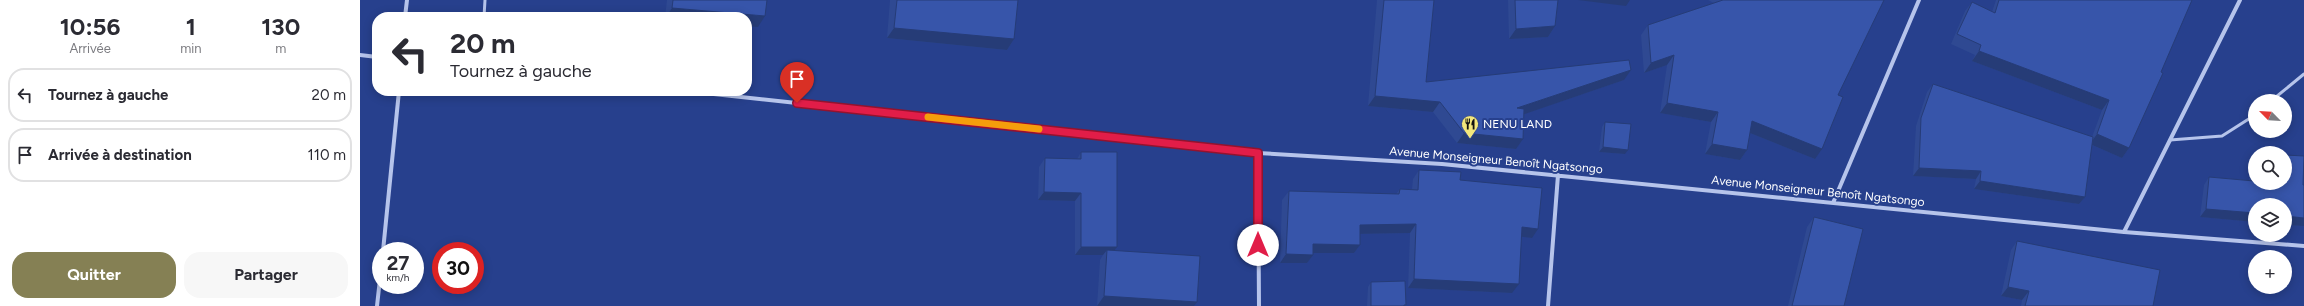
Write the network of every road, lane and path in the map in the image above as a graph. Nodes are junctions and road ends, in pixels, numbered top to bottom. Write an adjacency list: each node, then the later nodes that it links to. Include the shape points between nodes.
1 (407, 0): 5 (street)
2 (485, 0): 6 (lane)
3 (1919, 0): 17 (street)
4 (2240, 0): 14 (street)
5 (406, 12)
6 (484, 12)
7 (360, 55): 8 (street)
8 (372, 56)
9 (2304, 74): 10 (lane)
10 (2280, 94)
11 (398, 96): 19 (street)
12 (732, 96): 15 (street, Avenue Monseigneur Benoît Ngatsongo)
13 (2248, 119): 14 (lane, via 2222,136)
14 (2170, 140): 18 (street)
15 (1258, 153): 16 (street, Avenue Monseigneur Benoît Ngatsongo, via 1442,164); 23 (street)
16 (1558, 175): 17 (street, Avenue Monseigneur Benoît Ngatsongo); 24 (street)
17 (1833, 203): 18 (street, Avenue Monseigneur Benoît Ngatsongo)
18 (2124, 232): 20 (street, Avenue Monseigneur Benoît Ngatsongo)
19 (384, 242)
20 (2304, 246)
21 (378, 294): 22 (street)
22 (377, 306)
23 (1258, 306)
24 (1548, 306)

